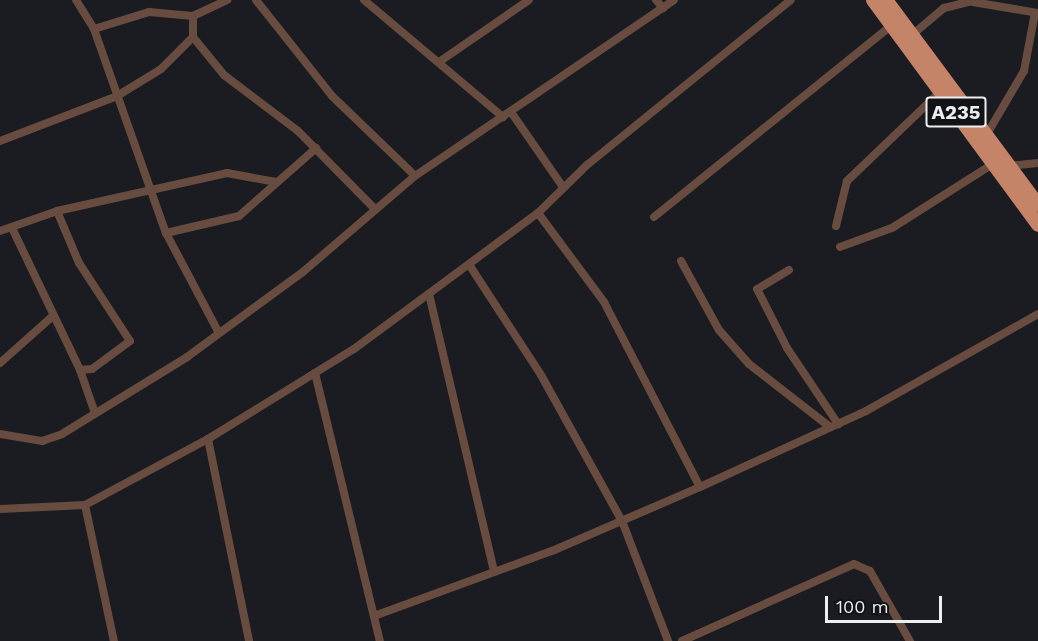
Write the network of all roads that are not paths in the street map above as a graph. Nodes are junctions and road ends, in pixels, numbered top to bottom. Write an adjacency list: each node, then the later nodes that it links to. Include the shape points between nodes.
1 (76, 0): 16 (street)
2 (227, 0): 14 (street)
3 (256, 0): 29 (street, via 332,96)
4 (364, 0): 19 (street)
5 (529, 0): 19 (street)
6 (656, 0): 12 (street)
7 (674, 0): 12 (street)
8 (790, 0): 32 (street)
9 (873, 0): 15 (highway, A235)
10 (886, 0): 17 (highway, A235)
11 (974, 1): 13 (street); 17 (street, via 944,8)
12 (663, 8): 22 (street)
13 (1037, 13): 23 (street, via 1024,71)
14 (193, 16): 16 (street, via 148,12); 18 (street)
15 (892, 25): 20 (highway, A235); 37 (street)
16 (94, 29): 21 (street)
17 (912, 35): 23 (highway, A235)
18 (193, 38): 21 (street, via 160,69); 25 (street, via 243,93)
19 (440, 62): 22 (street)
20 (941, 91): 27 (highway, A235); 39 (street, via 847,181)
21 (117, 96): 24 (street); 31 (street)
22 (507, 114): 29 (street); 32 (street)
23 (987, 134): 28 (highway, A235)
24 (0, 141)
25 (316, 148): 30 (street); 34 (street)
26 (1038, 163): 28 (street)
27 (993, 164): 38 (highway, A235); 43 (street, via 892,228)
28 (1009, 166): 33 (highway, A235)
29 (415, 176): 34 (street)
30 (276, 182): 31 (street, via 227,173); 42 (street, via 239,216)
31 (152, 187): 35 (street); 42 (street)
32 (563, 187): 36 (street)
33 (1038, 205)
34 (375, 209): 50 (street)
35 (57, 211): 40 (street); 52 (street, via 79,263 130,341 92,369)
36 (538, 213): 45 (street); 58 (street, via 604,302)
37 (654, 217)
38 (1038, 225)
39 (836, 226)
40 (12, 228): 41 (street); 49 (street)
41 (0, 231)
42 (165, 233): 50 (street)
43 (840, 247)
44 (681, 261): 55 (street, via 719,330 749,364)
45 (470, 266): 47 (street); 61 (street, via 542,375)
46 (789, 270): 55 (street, via 757,289)
47 (429, 294): 53 (street); 62 (street)
48 (1038, 314): 55 (street)
49 (53, 316): 51 (street); 52 (street)
50 (219, 333): 54 (street)
51 (0, 363)
52 (80, 370): 54 (street)
53 (315, 374): 57 (street); 63 (street)
54 (95, 413): 56 (street, via 42,441)
55 (834, 425): 58 (street)
56 (0, 434)
57 (208, 439): 59 (street); 65 (street)
58 (700, 487): 61 (street)
59 (84, 505): 60 (street); 64 (street)
60 (0, 509)
61 (622, 521): 62 (street); 67 (street)
62 (494, 572): 63 (street)
63 (374, 616): 66 (street)
64 (114, 641)
65 (249, 641)
66 (380, 641)
67 (668, 641)
68 (682, 641): 69 (street, via 854,564 870,571)
69 (909, 641)

